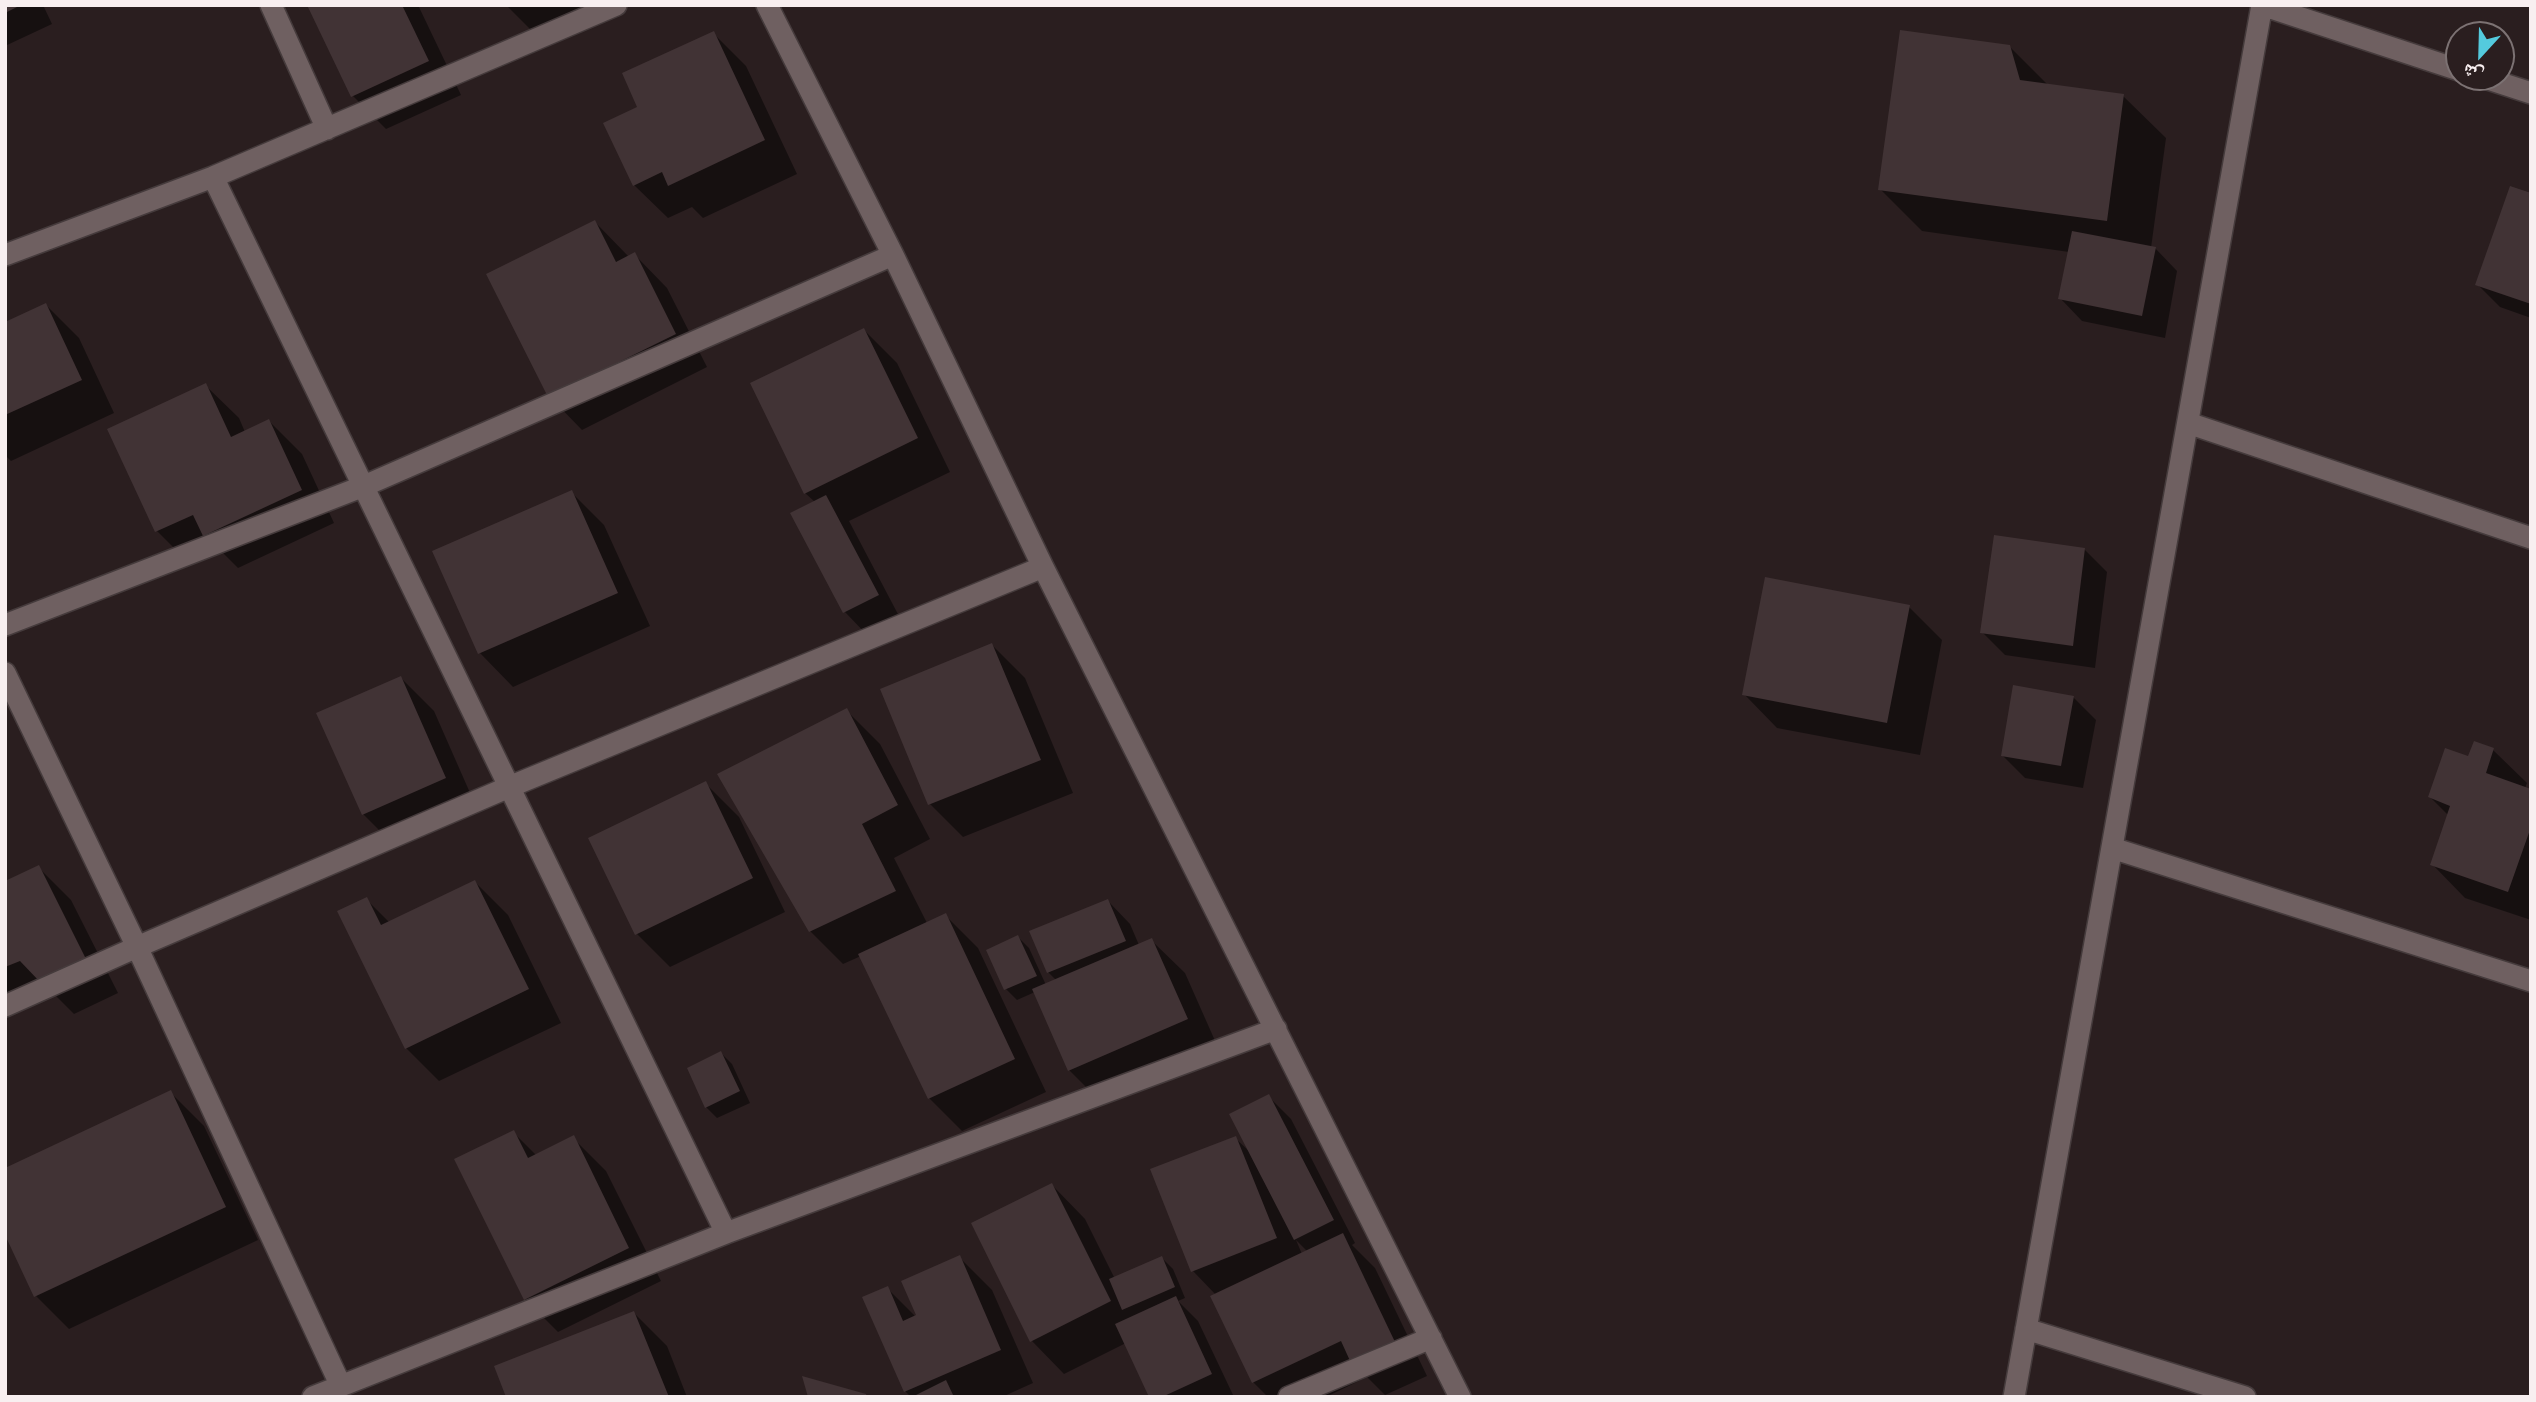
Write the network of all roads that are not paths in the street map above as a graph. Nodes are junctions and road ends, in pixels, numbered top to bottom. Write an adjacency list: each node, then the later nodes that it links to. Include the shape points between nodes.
1 (271, 5): 5 (street)
2 (616, 5): 5 (street)
3 (768, 5): 8 (street)
4 (2445, 65): 9 (street, via 2262,5)
5 (327, 129): 6 (street)
6 (213, 177): 7 (street); 10 (street)
7 (5, 255)
8 (893, 255): 10 (street); 12 (street)
9 (2188, 423): 11 (street); 16 (street)
10 (364, 486): 13 (street); 15 (street)
11 (2531, 538)
12 (1043, 567): 15 (street); 20 (street)
13 (5, 625)
14 (5, 673): 17 (street)
15 (509, 787): 17 (street); 21 (street)
16 (2112, 848): 18 (street); 22 (street)
17 (137, 947): 19 (street); 24 (street)
18 (2531, 981)
19 (5, 1006)
20 (1276, 1029): 21 (street); 23 (street)
21 (726, 1233): 24 (street)
22 (2026, 1329): 28 (street); 29 (street)
23 (1431, 1338): 26 (street); 27 (street)
24 (340, 1384): 25 (street)
25 (313, 1397)
26 (1289, 1397)
27 (1460, 1397)
28 (2014, 1397)
29 (2245, 1397)

